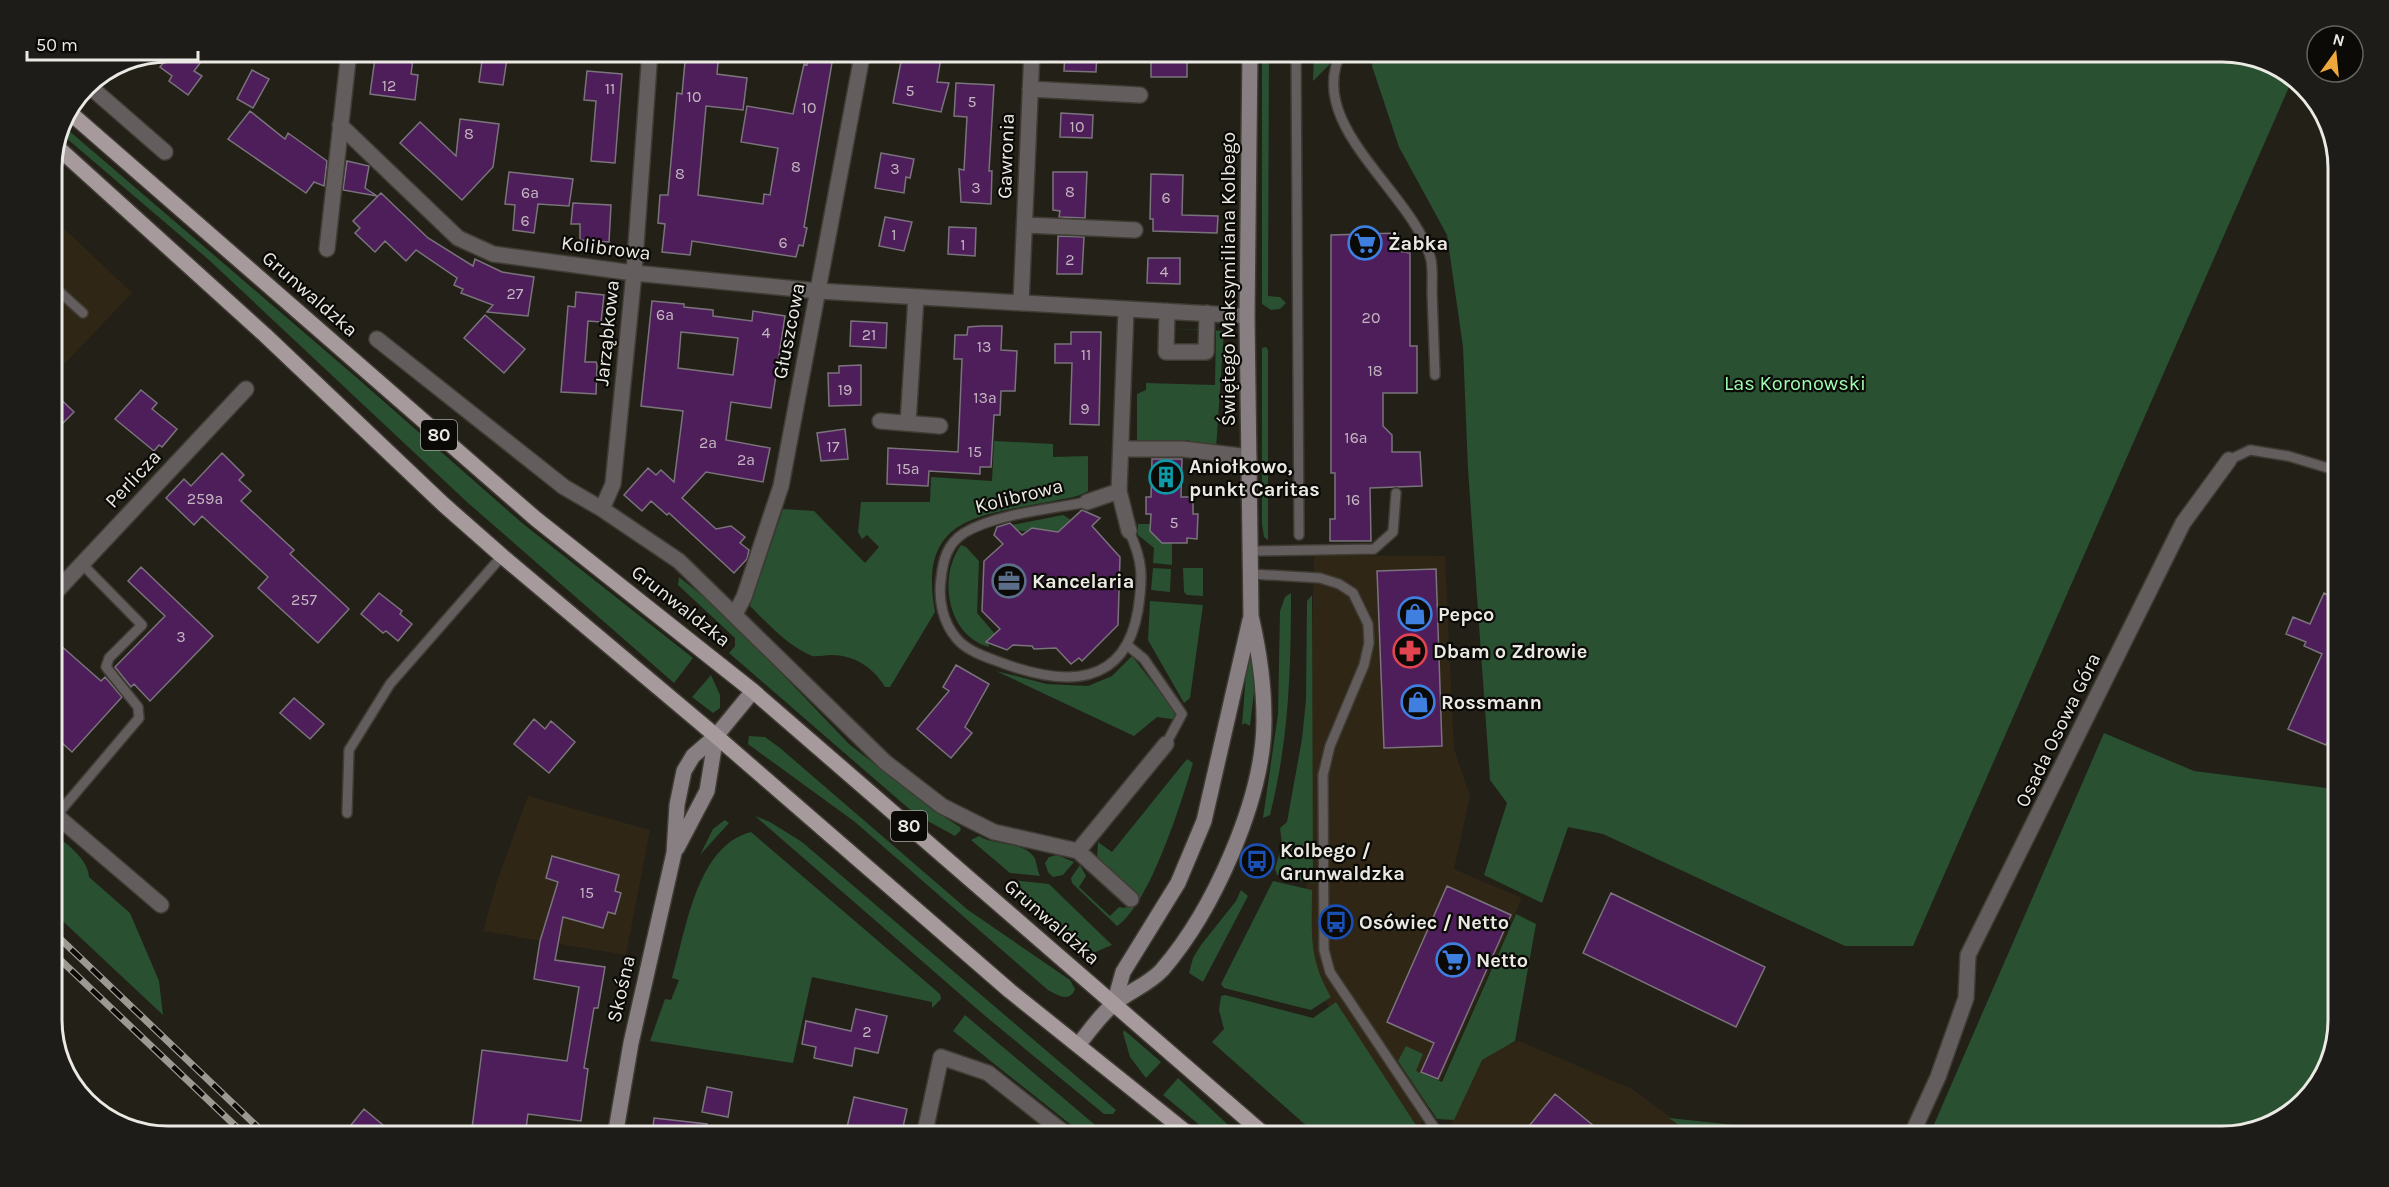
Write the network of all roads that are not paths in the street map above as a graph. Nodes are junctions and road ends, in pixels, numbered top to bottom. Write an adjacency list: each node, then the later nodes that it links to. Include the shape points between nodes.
1 (348, 62): 12 (street)
2 (649, 62): 18 (street, Jarząbkowa)
3 (861, 62): 19 (street, Głuszcowa)
4 (1031, 62): 8 (street, Gawronia)
5 (1250, 62): 27 (main road, Świętego Maksymiliana Kolbego)
6 (1296, 62): 43 (lane)
7 (1337, 62): 29 (lane, via 1333,75 1334,95 1344,127 1412,217 1431,260)
8 (1030, 89): 10 (street, Gawronia); 15 (street, Gawronia)
9 (95, 91): 14 (street)
10 (1140, 95)
11 (75, 117): 52 (main road, Grunwaldzka / 80, via 536,519)
12 (339, 125): 17 (street); 18 (street, Kolibrowa, via 474,248)
13 (63, 152): 45 (main road, 80)
14 (165, 152)
15 (1025, 225): 16 (street, Gawronia); 22 (street, Gawronia)
16 (1135, 230)
17 (327, 249)
18 (634, 273): 19 (street, Kolibrowa); 41 (street, Jarząbkowa, via 613,484)
19 (818, 291): 21 (street, Kolibrowa); 49 (street, Głuszcowa, via 780,486)
20 (62, 294): 25 (lane)
21 (916, 297): 22 (street, Kolibrowa); 32 (street)
22 (1021, 303): 23 (street, Kolibrowa)
23 (1126, 310): 24 (street, Kolibrowa); 34 (street, Kolibrowa)
24 (1167, 311): 26 (street, Kolibrowa); 26 (street, via 1166,352 1206,352)
25 (83, 313)
26 (1207, 313): 27 (street, Kolibrowa)
27 (1247, 316): 35 (main road, Świętego Maksymiliana Kolbego)
28 (377, 339): 41 (street, Grunwaldzka, via 564,488)
29 (1435, 375)
30 (246, 389): 46 (street, Perlicza)
31 (880, 421): 32 (street)
32 (908, 423): 33 (street)
33 (940, 426)
34 (1122, 449): 35 (street, via 1183,449); 38 (street, Kolibrowa)
35 (1249, 457): 44 (main road, Świętego Maksymiliana Kolbego)
36 (2229, 460): 37 (lane, Osada Osowa Góra, via 2250,450); 70 (street, Osada Osowa Góra, via 2183,523 1968,956 1966,998)
37 (2327, 468)
38 (1119, 490): 40 (street, Kolibrowa); 42 (street, Kolibrowa)
39 (1395, 493): 44 (lane, via 1393,532 1374,549)
40 (1087, 502): 51 (lane, Kolibrowa, via 975,527 956,538 944,560 940,585 943,612 948,627 969,649 1038,674 1087,677 1112,663)
41 (602, 509): 49 (street, Grunwaldzka, via 679,561)
42 (1129, 531): 51 (lane, Kolibrowa, via 1139,554 1142,575 1134,629)
43 (1299, 535)
44 (1251, 551): 47 (main road, Świętego Maksymiliana Kolbego)
45 (502, 556): 53 (main road, 80); 56 (lane, via 390,684 349,750)
46 (82, 564): 48 (street, Perlicza); 55 (lane, via 142,626 108,658 106,667 138,707 139,718)
47 (1251, 574): 50 (main road, Świętego Maksymiliana Kolbego); 69 (lane, via 1320,578 1339,584 1353,593 1368,624 1364,665 1330,746 1323,775 1324,950 1330,972)
48 (62, 585)
49 (735, 614): 58 (street, Grunwaldzka, via 885,762 942,806 994,832)
50 (1251, 616): 62 (main road, Świętego Maksymiliana Kolbego, via 1204,821 1178,883 1123,972); 62 (main road, Świętego Maksymiliana Kolbego, via 1259,649 1263,736 1252,794 1227,867 1192,933 1161,971)
51 (1127, 645): 54 (lane, via 1144,659 1182,714)
52 (753, 691): 53 (main road, Skośna); 62 (main road, Grunwaldzka / 80)
53 (716, 736): 59 (main road, Skośna, via 707,791); 59 (main road, Skośna, via 693,756 684,771 676,805); 63 (main road, 80, via 1010,992)
54 (1166, 744): 58 (street)
55 (62, 804)
56 (346, 813)
57 (62, 820): 61 (street)
58 (1078, 851): 60 (street, Grunwaldzka)
59 (674, 853): 64 (main road, Skośna, via 631,1043)
60 (1131, 899)
61 (161, 905)
62 (1114, 1004): 63 (main road, Świętego Maksymiliana Kolbego); 68 (main road, Grunwaldzka / 80)
63 (1078, 1045): 67 (main road, 80)
64 (617, 1126)
65 (926, 1126): 66 (street, via 941,1057 988,1073)
66 (1055, 1126)
67 (1179, 1126)
68 (1254, 1126)
69 (1433, 1126)
70 (1916, 1126)

